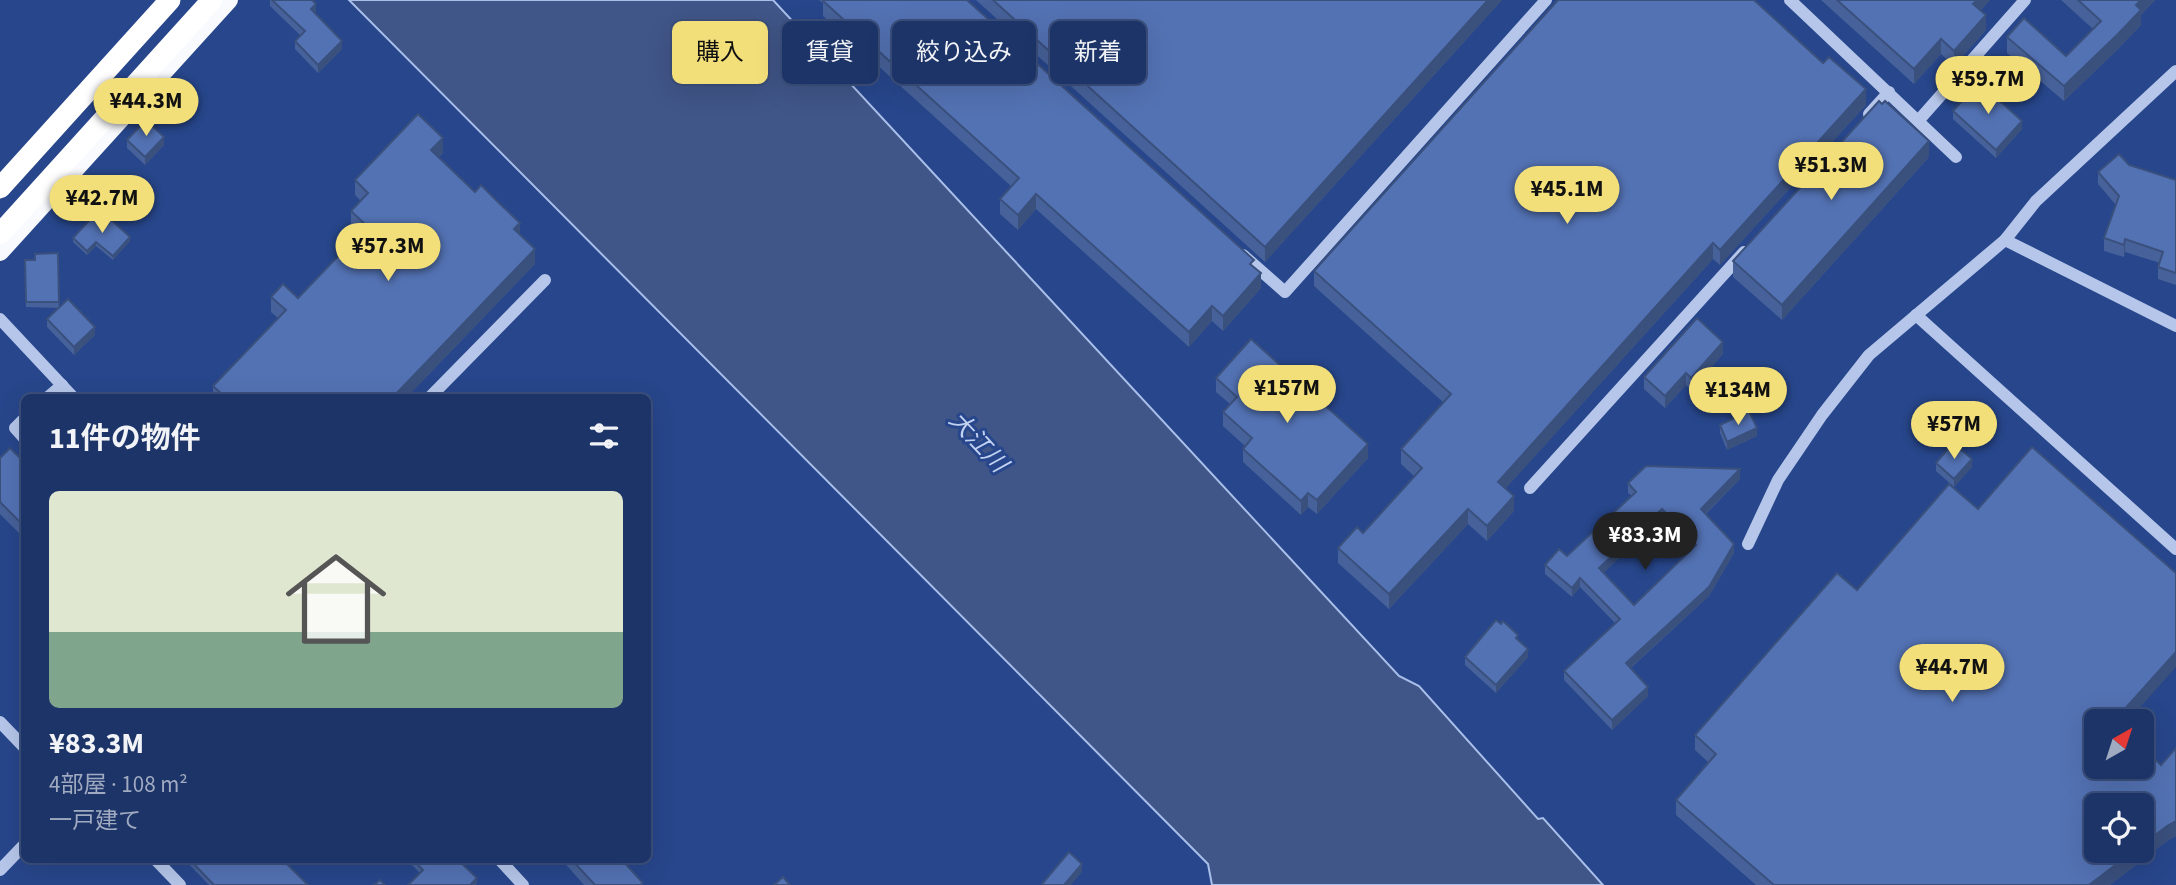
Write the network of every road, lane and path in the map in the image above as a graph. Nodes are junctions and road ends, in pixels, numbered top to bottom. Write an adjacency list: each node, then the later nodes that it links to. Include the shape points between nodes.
1 (158, 0): 13 (main road)
2 (170, 0): 14 (highway)
3 (212, 0): 15 (highway)
4 (229, 0): 19 (main road)
5 (1546, 0): 18 (street, via 1284,292)
6 (1790, 0): 9 (street)
7 (2025, 0): 10 (street)
8 (2176, 71): 16 (street, via 2036,201)
9 (1889, 92): 10 (street); 11 (street)
10 (1919, 120): 12 (street)
11 (1861, 122)
12 (1956, 157)
13 (0, 174)
14 (0, 188)
15 (0, 234)
16 (2005, 240): 21 (street); 23 (street)
17 (1751, 244): 28 (street)
18 (1233, 246)
19 (0, 252)
20 (545, 280): 27 (street)
21 (1916, 315): 29 (street, via 1869,355 1822,415 1778,480); 30 (street)
22 (0, 319): 24 (street)
23 (2176, 326)
24 (62, 385): 25 (street); 26 (street)
25 (52, 394)
26 (70, 394)
27 (433, 394)
28 (1530, 488)
29 (1748, 544)
30 (2176, 549)
31 (0, 722): 32 (street)
32 (21, 744)
33 (21, 848): 36 (street)
34 (159, 863): 37 (street)
35 (503, 863): 38 (street)
36 (0, 870)
37 (180, 885)
38 (523, 885)

